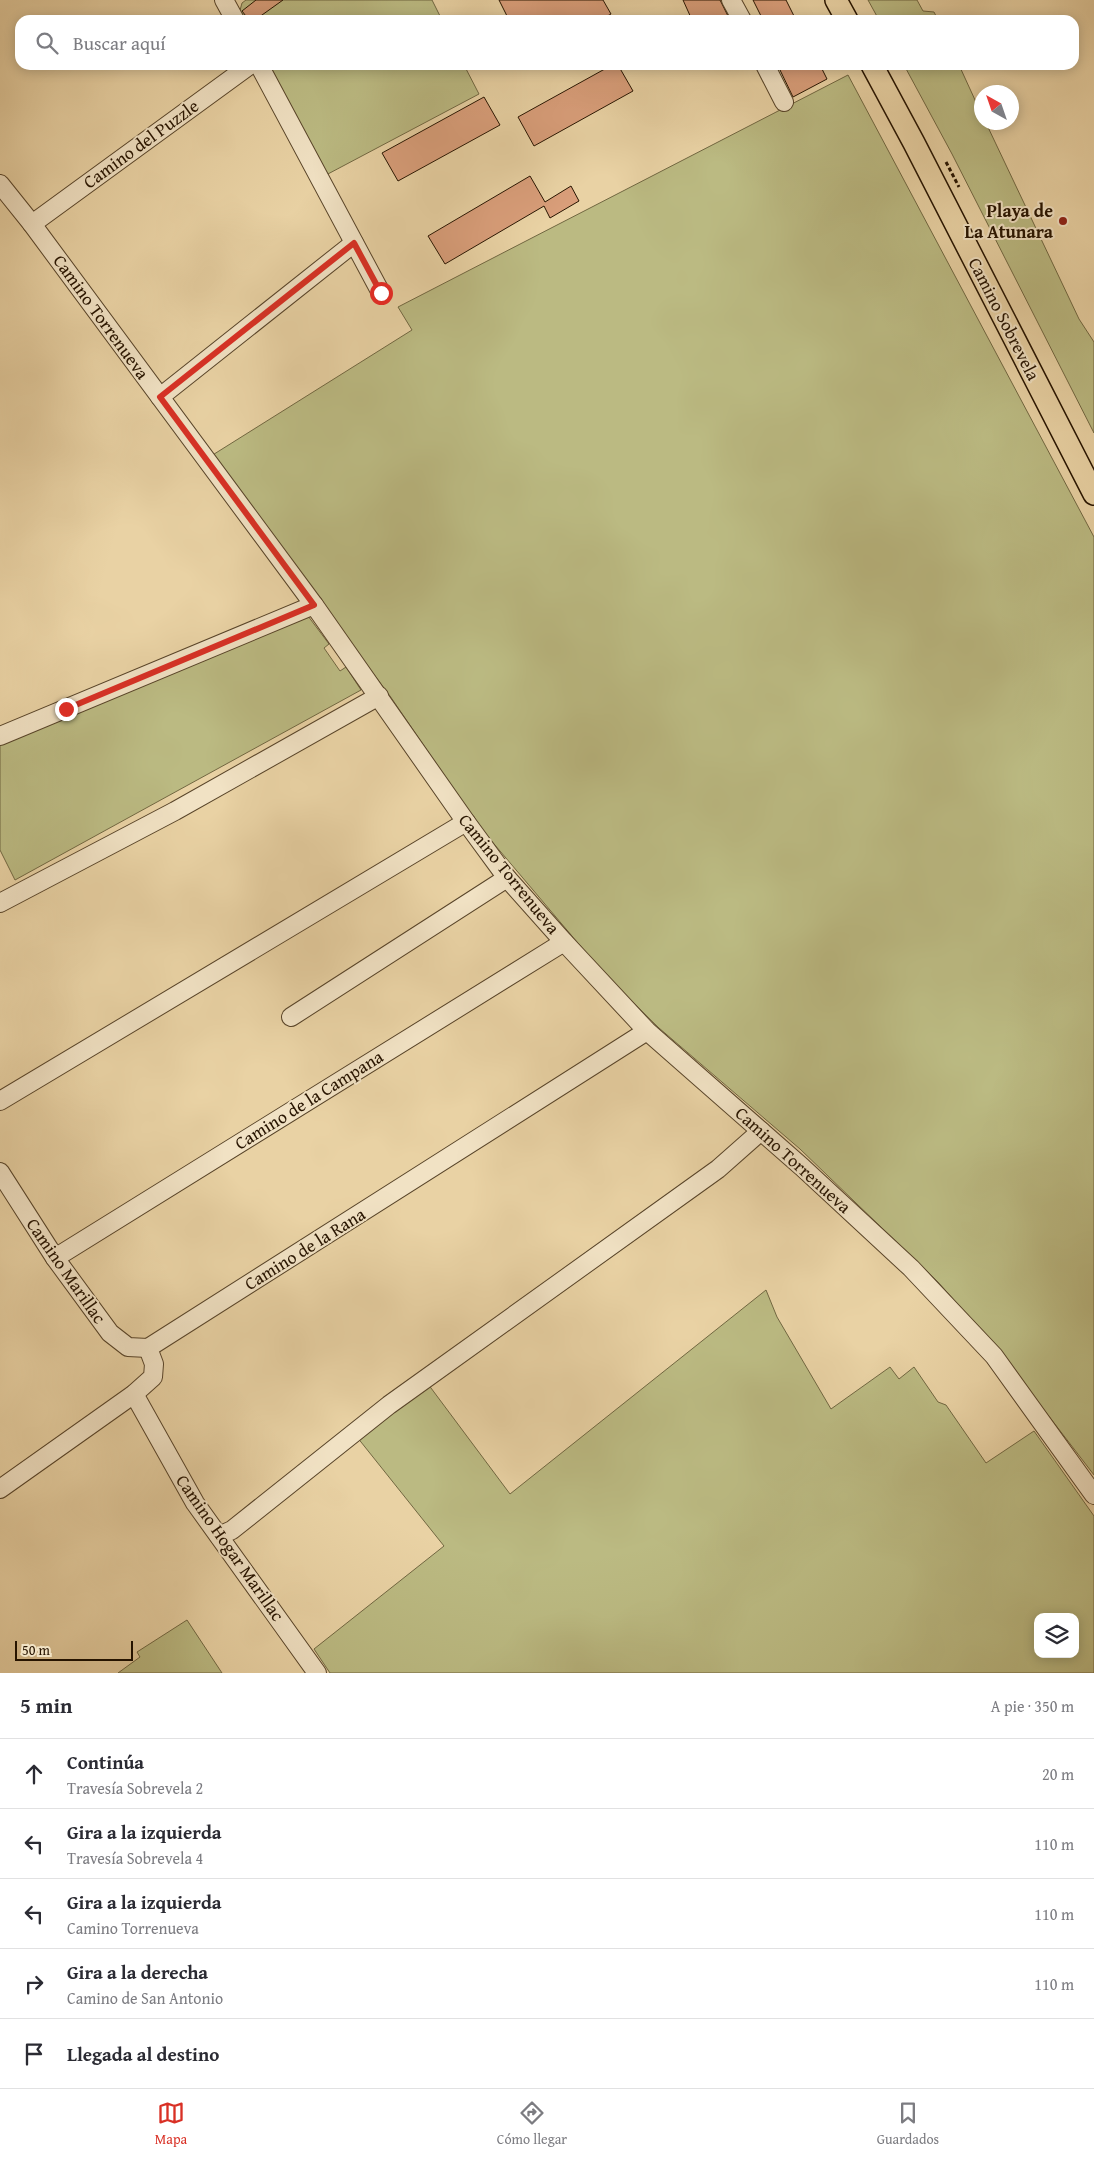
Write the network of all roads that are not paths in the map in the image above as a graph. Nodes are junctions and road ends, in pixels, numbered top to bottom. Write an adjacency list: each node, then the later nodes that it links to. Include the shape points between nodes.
1 (732, 0): 3 (street)
2 (836, 0): 4 (main road)
3 (740, 15)
4 (844, 15)
5 (243, 70): 11 (street, Camino del Puzzle)
6 (261, 70): 12 (street)
7 (768, 70): 9 (street)
8 (875, 70): 15 (main road, Camino Sobrevela)
9 (784, 102)
10 (0, 184): 11 (street, Camino Torrenueva)
11 (32, 224): 14 (street, Camino Torrenueva)
12 (354, 243): 13 (street); 14 (street)
13 (381, 293)
14 (160, 397): 16 (street, Camino Torrenueva)
15 (1094, 494)
16 (314, 605): 17 (street, Camino Torrenueva); 18 (street)
17 (379, 696): 19 (street, Camino Torrenueva); 21 (street, via 175,811)
18 (0, 736)
19 (466, 822): 20 (street, Camino Torrenueva); 25 (street)
20 (507, 878): 22 (street, Camino Torrenueva); 23 (street)
21 (0, 903)
22 (564, 942): 24 (street, Camino Torrenueva); 28 (street, Camino de la Campana)
23 (290, 1017)
24 (647, 1031): 26 (street, Camino Torrenueva); 29 (street, Camino de la Rana)
25 (0, 1101)
26 (761, 1131): 32 (street, Camino Torrenueva, via 911,1268 994,1356); 33 (street, via 718,1169 450,1360 232,1530)
27 (0, 1172): 28 (street, Camino Marillac)
28 (55, 1258): 29 (street, Camino Marillac, via 110,1333 128,1347)
29 (148, 1348): 30 (street, via 154,1364 153,1377)
30 (134, 1394): 31 (street); 33 (street, Camino Hogar Marillac, via 195,1503)
31 (0, 1489)
32 (1094, 1495)
33 (218, 1536): 34 (street, Camino Hogar Marillac)
34 (317, 1673)

